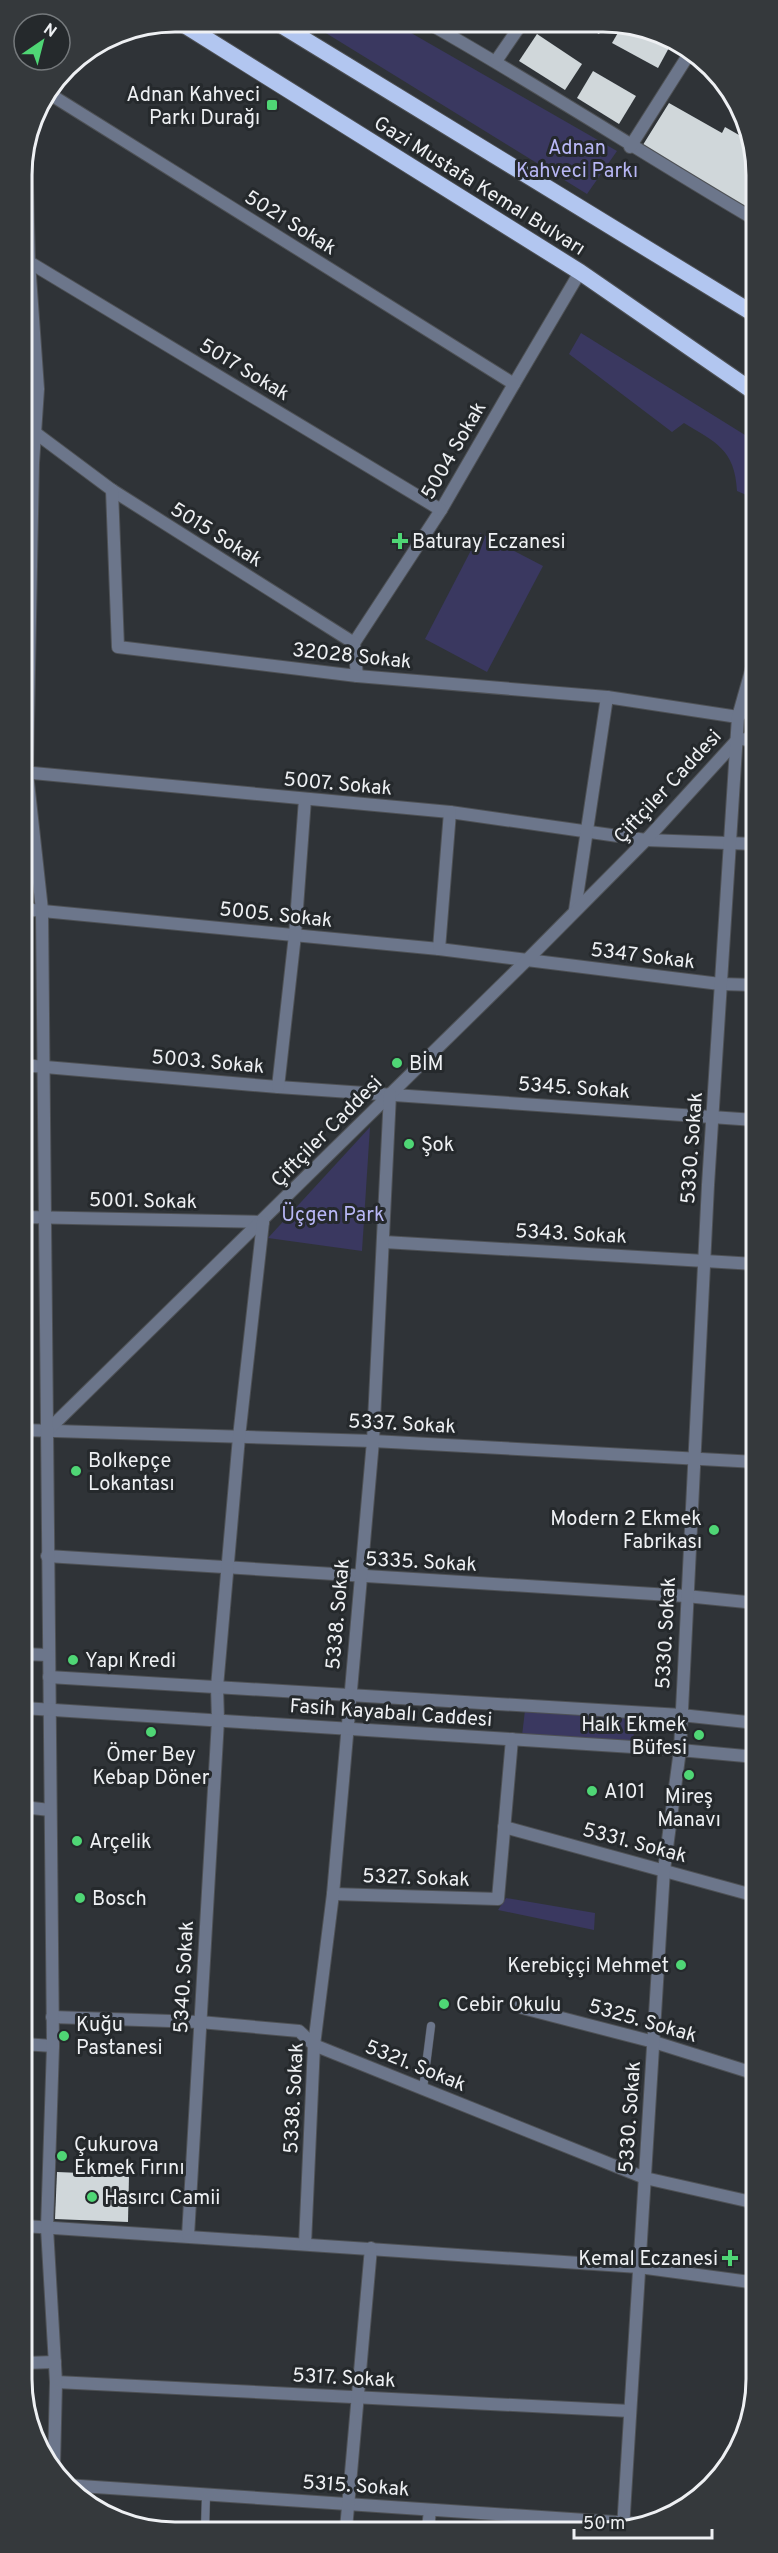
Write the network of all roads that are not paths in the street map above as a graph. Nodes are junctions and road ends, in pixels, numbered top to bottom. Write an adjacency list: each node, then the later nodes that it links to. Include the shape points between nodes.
1 (196, 32): 11 (highway, Gazi Mustafa Kemal Bulvarı)
2 (292, 32): 13 (highway, Gazi Mustafa Kemal Bulvarı)
3 (444, 32): 6 (street)
4 (516, 32): 6 (street)
5 (686, 58): 8 (street)
6 (496, 61): 8 (street)
7 (55, 97): 14 (street, 5021 Sokak)
8 (630, 147): 9 (street)
9 (746, 214)
10 (32, 264): 19 (street, 5017 Sokak)
11 (580, 273): 14 (street, 5004 Sokak); 15 (highway, Gazi Mustafa Kemal Bulvarı)
12 (32, 304): 16 (street)
13 (746, 309)
14 (514, 384): 19 (street, 5004 Sokak)
15 (746, 387)
16 (37, 434): 17 (street); 18 (street, 5015 Sokak)
17 (32, 448)
18 (112, 490): 20 (street, 5015 Sokak); 21 (street, 32028 Sokak, via 118,647)
19 (441, 510): 20 (street, 5004 Sokak)
20 (354, 643): 21 (street)
21 (357, 676): 23 (street, 32028 Sokak)
22 (746, 689): 25 (street, Çiftçiler Caddesi)
23 (607, 697): 25 (street, 32028 Sokak); 31 (street)
24 (746, 709): 25 (street, Çiftçiler Caddesi)
25 (738, 717): 26 (street, Çiftçiler Caddesi)
26 (738, 739): 27 (street); 33 (street, Çiftçiler Caddesi); 34 (street, 5330. Sokak)
27 (746, 739)
28 (32, 774): 29 (street, 5007. Sokak)
29 (304, 799): 30 (street, 5007. Sokak); 39 (street)
30 (450, 812): 31 (street, 5007. Sokak); 40 (street)
31 (588, 831): 33 (street, 5007. Sokak); 38 (street)
32 (32, 834): 37 (street)
33 (646, 840): 34 (street, 5007. Sokak); 38 (street, Çiftçiler Caddesi)
34 (732, 843): 35 (street, 5007. Sokak); 42 (street, 5330. Sokak)
35 (746, 844)
36 (32, 910): 37 (street, 5005. Sokak)
37 (42, 910): 39 (street, 5005. Sokak); 45 (street)
38 (575, 910): 41 (street, Çiftçiler Caddesi)
39 (295, 935): 40 (street, 5005. Sokak); 46 (street)
40 (439, 949): 41 (street, 5005. Sokak)
41 (526, 961): 42 (street, 5347 Sokak); 47 (street, Çiftçiler Caddesi)
42 (720, 984): 43 (street, 5347 Sokak); 48 (street, 5330. Sokak)
43 (746, 985)
44 (32, 1066): 45 (street, 5003. Sokak)
45 (43, 1067): 46 (street, 5003. Sokak); 51 (street)
46 (278, 1087): 47 (street, 5003. Sokak)
47 (390, 1094): 48 (street, 5345. Sokak); 52 (street, Çiftçiler Caddesi); 53 (street, 5338. Sokak)
48 (713, 1117): 49 (street, 5345. Sokak); 54 (street, 5330. Sokak)
49 (746, 1119)
50 (32, 1217): 51 (street, 5001. Sokak)
51 (44, 1217): 52 (street, 5001. Sokak); 57 (street)
52 (264, 1222): 57 (street, Çiftçiler Caddesi); 58 (street, 5340. Sokak)
53 (384, 1242): 54 (street, 5343. Sokak); 59 (street, 5338. Sokak)
54 (704, 1260): 55 (street, 5343. Sokak); 60 (street, 5330. Sokak)
55 (746, 1263)
56 (32, 1431): 57 (street, 5337. Sokak)
57 (46, 1432): 58 (street, 5337. Sokak); 62 (street)
58 (239, 1437): 59 (street, 5337. Sokak); 63 (street, 5340. Sokak)
59 (373, 1441): 60 (street, 5337. Sokak); 64 (street, 5338. Sokak)
60 (693, 1458): 61 (street, 5337. Sokak); 65 (street, 5330. Sokak)
61 (746, 1461)
62 (48, 1556): 63 (street, 5335. Sokak); 68 (street)
63 (227, 1568): 64 (street, 5335. Sokak); 70 (street, 5340. Sokak)
64 (360, 1577): 65 (street, 5335. Sokak); 71 (street, 5338. Sokak)
65 (687, 1596): 66 (street, 5335. Sokak); 74 (street, 5330. Sokak)
66 (746, 1602)
67 (32, 1654): 68 (street)
68 (48, 1654): 69 (street)
69 (49, 1677): 70 (street, Fasih Kayabalı Caddesi); 73 (street)
70 (217, 1687): 71 (street, Fasih Kayabalı Caddesi); 75 (street, 5340. Sokak)
71 (349, 1695): 74 (street, Fasih Kayabalı Caddesi); 77 (street, 5338. Sokak)
72 (32, 1708): 73 (street, Fasih Kayabalı Caddesi)
73 (49, 1709): 75 (street, Fasih Kayabalı Caddesi); 82 (street)
74 (681, 1715): 76 (street, Fasih Kayabalı Caddesi); 79 (street, 5330. Sokak)
75 (218, 1720): 77 (street, Fasih Kayabalı Caddesi); 89 (street, 5340. Sokak)
76 (746, 1722)
77 (345, 1728): 78 (street, Fasih Kayabalı Caddesi); 86 (street, 5338. Sokak)
78 (512, 1739): 79 (street, Fasih Kayabalı Caddesi); 83 (street)
79 (680, 1750): 80 (street, Fasih Kayabalı Caddesi); 84 (street, 5330. Sokak)
80 (746, 1756)
81 (32, 1808): 82 (street)
82 (50, 1810): 88 (street)
83 (504, 1827): 84 (street, 5331. Sokak); 86 (street, 5327. Sokak, via 498,1899)
84 (664, 1870): 85 (street, 5331. Sokak); 91 (street, 5330. Sokak)
85 (746, 1893)
86 (333, 1894): 93 (street, 5338. Sokak)
87 (519, 2007): 91 (street, 5325. Sokak)
88 (52, 2017): 89 (street, 5321. Sokak); 94 (street)
89 (200, 2022): 93 (street, 5321. Sokak, via 299,2031); 101 (street, 5340. Sokak)
90 (430, 2026): 96 (lane)
91 (654, 2042): 95 (street, 5325. Sokak); 97 (street, 5330. Sokak)
92 (32, 2045): 94 (street)
93 (314, 2045): 96 (street, 5321. Sokak); 102 (street, 5338. Sokak)
94 (53, 2046): 100 (street)
95 (746, 2071)
96 (423, 2089): 97 (street, 5321. Sokak)
97 (645, 2178): 98 (street, 5321. Sokak); 104 (street, 5330. Sokak)
98 (746, 2201)
99 (32, 2227): 100 (street)
100 (47, 2228): 101 (street); 106 (street)
101 (188, 2236): 102 (street)
102 (305, 2244): 103 (street)
103 (370, 2248): 104 (street); 109 (street)
104 (639, 2267): 105 (street); 110 (street, 5330. Sokak)
105 (746, 2282)
106 (55, 2362): 107 (street); 108 (street)
107 (32, 2363)
108 (56, 2382): 109 (street, 5317. Sokak); 111 (street)
109 (358, 2397): 110 (street, 5317. Sokak); 114 (street)
110 (630, 2411): 116 (street, 5330. Sokak)
111 (54, 2455)
112 (80, 2486): 113 (street, 5315. Sokak)
113 (206, 2495): 114 (street, 5315. Sokak); 117 (lane)
114 (349, 2504): 115 (street, 5315. Sokak); 118 (street)
115 (430, 2510): 119 (street); 120 (street, 5315. Sokak)
116 (623, 2520)
117 (205, 2522)
118 (347, 2522)
119 (429, 2522)
120 (575, 2522)

